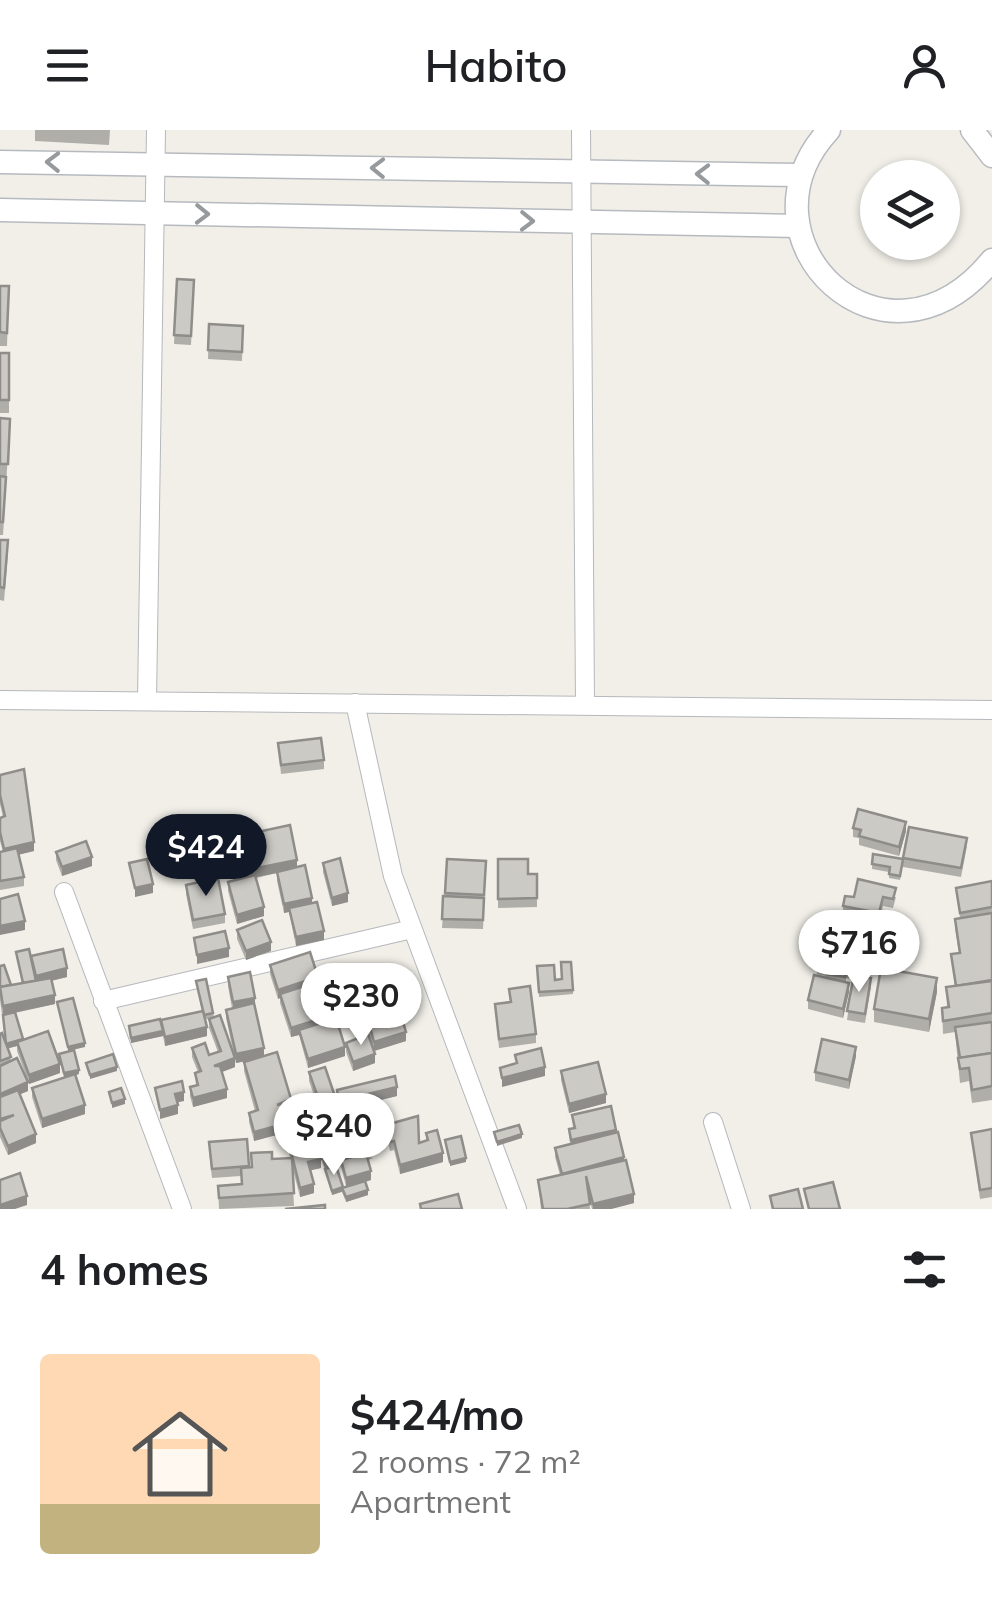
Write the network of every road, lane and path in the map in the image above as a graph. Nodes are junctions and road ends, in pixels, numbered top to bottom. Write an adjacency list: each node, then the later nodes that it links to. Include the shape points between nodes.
1 (156, 130): 7 (street)
2 (581, 130): 8 (street)
3 (829, 130): 9 (street)
4 (972, 130): 5 (street)
5 (992, 156)
6 (0, 162): 7 (street, one-way to 6)
7 (156, 164): 8 (street, one-way to 7); 11 (street)
8 (581, 172): 9 (street, one-way to 8); 12 (street)
9 (800, 176): 13 (street)
10 (0, 210): 11 (street)
11 (154, 214): 12 (street, one-way to 12); 16 (street)
12 (580, 222): 13 (street); 18 (street)
13 (797, 226): 14 (street, via 818,272 858,304 908,313 956,298)
14 (992, 260)
15 (0, 700): 16 (street)
16 (148, 700): 17 (street)
17 (356, 703): 18 (street); 21 (street, via 392,876)
18 (585, 706): 19 (street)
19 (992, 710)
20 (64, 892): 22 (street)
21 (412, 929): 22 (street); 25 (street)
22 (103, 1002): 24 (street)
23 (713, 1122): 26 (street)
24 (182, 1209)
25 (518, 1209)
26 (741, 1209)

